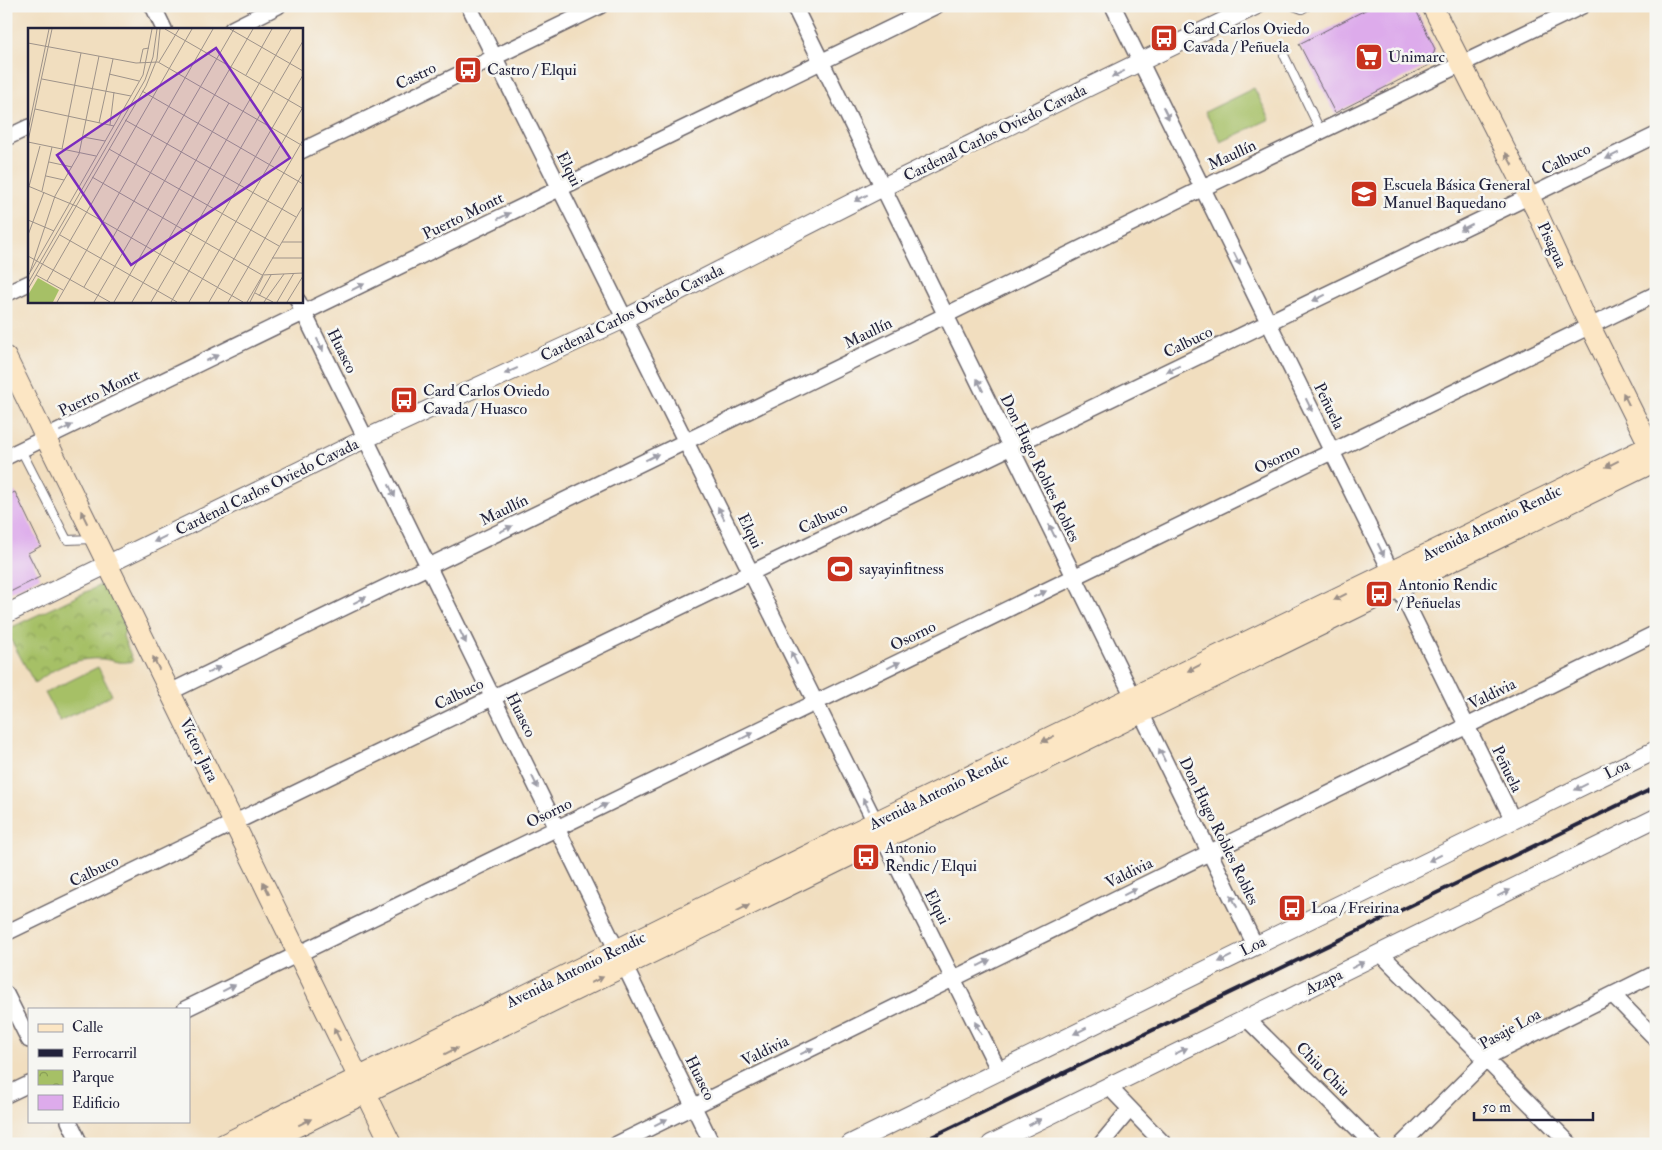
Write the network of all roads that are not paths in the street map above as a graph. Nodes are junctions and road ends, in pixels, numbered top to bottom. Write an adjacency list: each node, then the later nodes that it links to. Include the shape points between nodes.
1 (153, 6): 13 (street)
2 (278, 6): 14 (street)
3 (469, 6): 16 (street, Elqui)
4 (600, 6): 16 (street, Castro)
5 (794, 6): 17 (street, Don Hugo Robles Robles)
6 (936, 6): 17 (street, Puerto Montt)
7 (1113, 6): 18 (street, Peñuela)
8 (1256, 6): 18 (street, Cardenal Carlos Oviedo Cavada)
9 (1294, 6): 10 (lane, via 1302,9)
10 (1308, 6)
11 (1432, 6): 19 (main road, Pisagua)
12 (1582, 6): 19 (street, Maullín)
13 (164, 28)
14 (234, 28)
15 (1284, 55): 21 (lane)
16 (494, 58): 24 (street, Castro); 27 (street, Elqui)
17 (821, 62): 25 (street, Don Hugo Robles Robles); 27 (street, Puerto Montt)
18 (1141, 63): 25 (street, Cardenal Carlos Oviedo Cavada, one-way to 25); 26 (street, Peñuela, one-way to 26)
19 (1461, 65): 21 (street, Maullín); 28 (main road, Pisagua, one-way to 19)
20 (28, 127): 23 (street)
21 (1322, 132): 26 (street, Maullín)
22 (1656, 135): 28 (street, Calbuco, one-way to 28)
23 (6, 138)
24 (302, 151)
25 (883, 187): 33 (street, Don Hugo Robles Robles); 34 (street, Cardenal Carlos Oviedo Cavada, one-way to 34)
26 (1203, 188): 33 (street, Maullín); 35 (street, Peñuela, one-way to 35)
27 (560, 189): 32 (street, Puerto Montt, one-way to 27); 34 (street, Elqui)
28 (1529, 197): 35 (street, Calbuco, one-way to 35); 36 (main road, Pisagua)
29 (28, 283): 30 (street)
30 (6, 294)
31 (1656, 294): 36 (street, Osorno)
32 (301, 307): 38 (street, Puerto Montt, one-way to 32); 39 (street, Huasco, one-way to 39)
33 (946, 315): 40 (street, Maullín); 41 (street, Don Hugo Robles Robles, one-way to 33)
34 (624, 319): 39 (street, Cardenal Carlos Oviedo Cavada, one-way to 39); 40 (street, Elqui)
35 (1268, 322): 41 (street, Calbuco, one-way to 41); 43 (street, Peñuela, one-way to 43)
36 (1590, 326): 43 (street, Osorno); 44 (main road, Pisagua, one-way to 36)
37 (6, 357): 38 (main road, Víctor Jara)
38 (46, 438): 42 (street, Puerto Montt); 46 (main road, Víctor Jara, one-way to 38)
39 (366, 439): 47 (street, Cardenal Carlos Oviedo Cavada, one-way to 47); 48 (street, Huasco, one-way to 48)
40 (685, 441): 48 (street, Maullín, one-way to 40); 49 (street, Elqui, one-way to 40)
41 (1011, 447): 49 (street, Calbuco); 50 (street, Don Hugo Robles Robles, one-way to 41)
42 (20, 450): 45 (street, Puerto Montt); 46 (lane, via 67,540)
43 (1332, 452): 50 (street, Osorno); 51 (street, Peñuela, one-way to 51)
44 (1654, 452): 51 (main road, Avenida Antonio Rendic)
45 (6, 457)
46 (95, 539): 47 (main road, Víctor Jara)
47 (108, 565): 52 (street, Cardenal Carlos Oviedo Cavada); 54 (main road, Víctor Jara, one-way to 47)
48 (428, 566): 54 (street, Maullín, one-way to 48); 55 (street, Huasco, one-way to 55)
49 (751, 573): 55 (street, Calbuco); 56 (street, Elqui, one-way to 49)
50 (1075, 577): 56 (street, Osorno, one-way to 50); 57 (street, Don Hugo Robles Robles)
51 (1395, 580): 57 (main road, Avenida Antonio Rendic); 58 (street, Peñuela)
52 (6, 614)
53 (1656, 633): 58 (street, Valdivia)
54 (170, 692): 62 (main road, Víctor Jara)
55 (493, 697): 62 (street, Calbuco); 63 (street, Huasco, one-way to 63)
56 (816, 703): 63 (street, Osorno, one-way to 56); 64 (street, Elqui, one-way to 56)
57 (1138, 705): 64 (main road, Avenida Antonio Rendic); 65 (street, Don Hugo Robles Robles, one-way to 57)
58 (1467, 726): 61 (street, Peñuela); 65 (street, Valdivia)
59 (1656, 750): 61 (street, Loa, one-way to 61)
60 (1656, 818): 69 (street, Azapa, one-way to 60)
61 (1513, 820): 67 (street, Loa, one-way to 67)
62 (234, 822): 66 (street, Calbuco); 68 (main road, Víctor Jara, one-way to 62)
63 (558, 828): 68 (street, Osorno); 70 (street, Huasco)
64 (880, 831): 70 (main road, Avenida Antonio Rendic); 72 (street, Elqui)
65 (1210, 852): 67 (street, Don Hugo Robles Robles, one-way to 65); 72 (street, Valdivia, one-way to 65)
66 (6, 933)
67 (1255, 945): 80 (street, Loa, one-way to 80)
68 (298, 954): 75 (street, Osorno, one-way to 68); 82 (main road, Víctor Jara, one-way to 68)
69 (1381, 954): 76 (street, Azapa, one-way to 69); 79 (street)
70 (621, 958): 82 (main road, Avenida Antonio Rendic); 85 (street, Huasco)
71 (1656, 973): 74 (street, Pasaje Loa)
72 (953, 979): 80 (street, Elqui, one-way to 72); 85 (street, Valdivia, one-way to 72)
73 (6, 994): 77 (street)
74 (1613, 995): 78 (street); 79 (street, Pasaje Loa)
75 (187, 1008)
76 (1247, 1019): 83 (street, Azapa, one-way to 76); 98 (street, Chiu Chiu)
77 (28, 1038)
78 (1656, 1039)
79 (1486, 1060): 99 (street, Pasaje Loa); 100 (street)
80 (1000, 1071): 94 (street, Loa)
81 (28, 1084): 84 (street)
82 (362, 1085): 89 (main road, Avenida Antonio Rendic); 90 (main road, Avenida Antonio Rendic, one-way to 82); 91 (main road, Víctor Jara)
83 (1108, 1086): 86 (street); 95 (street, Azapa, one-way to 83)
84 (6, 1095)
85 (694, 1106): 92 (street, Valdivia, one-way to 85); 93 (street, Huasco)
86 (1130, 1109): 96 (street); 97 (street)
87 (69, 1122): 88 (street)
88 (80, 1144)
89 (224, 1144)
90 (261, 1144)
91 (391, 1144)
92 (617, 1144)
93 (712, 1144)
94 (850, 1144)
95 (991, 1144)
96 (1100, 1144)
97 (1164, 1144)
98 (1373, 1144)
99 (1402, 1144)
100 (1570, 1144)

